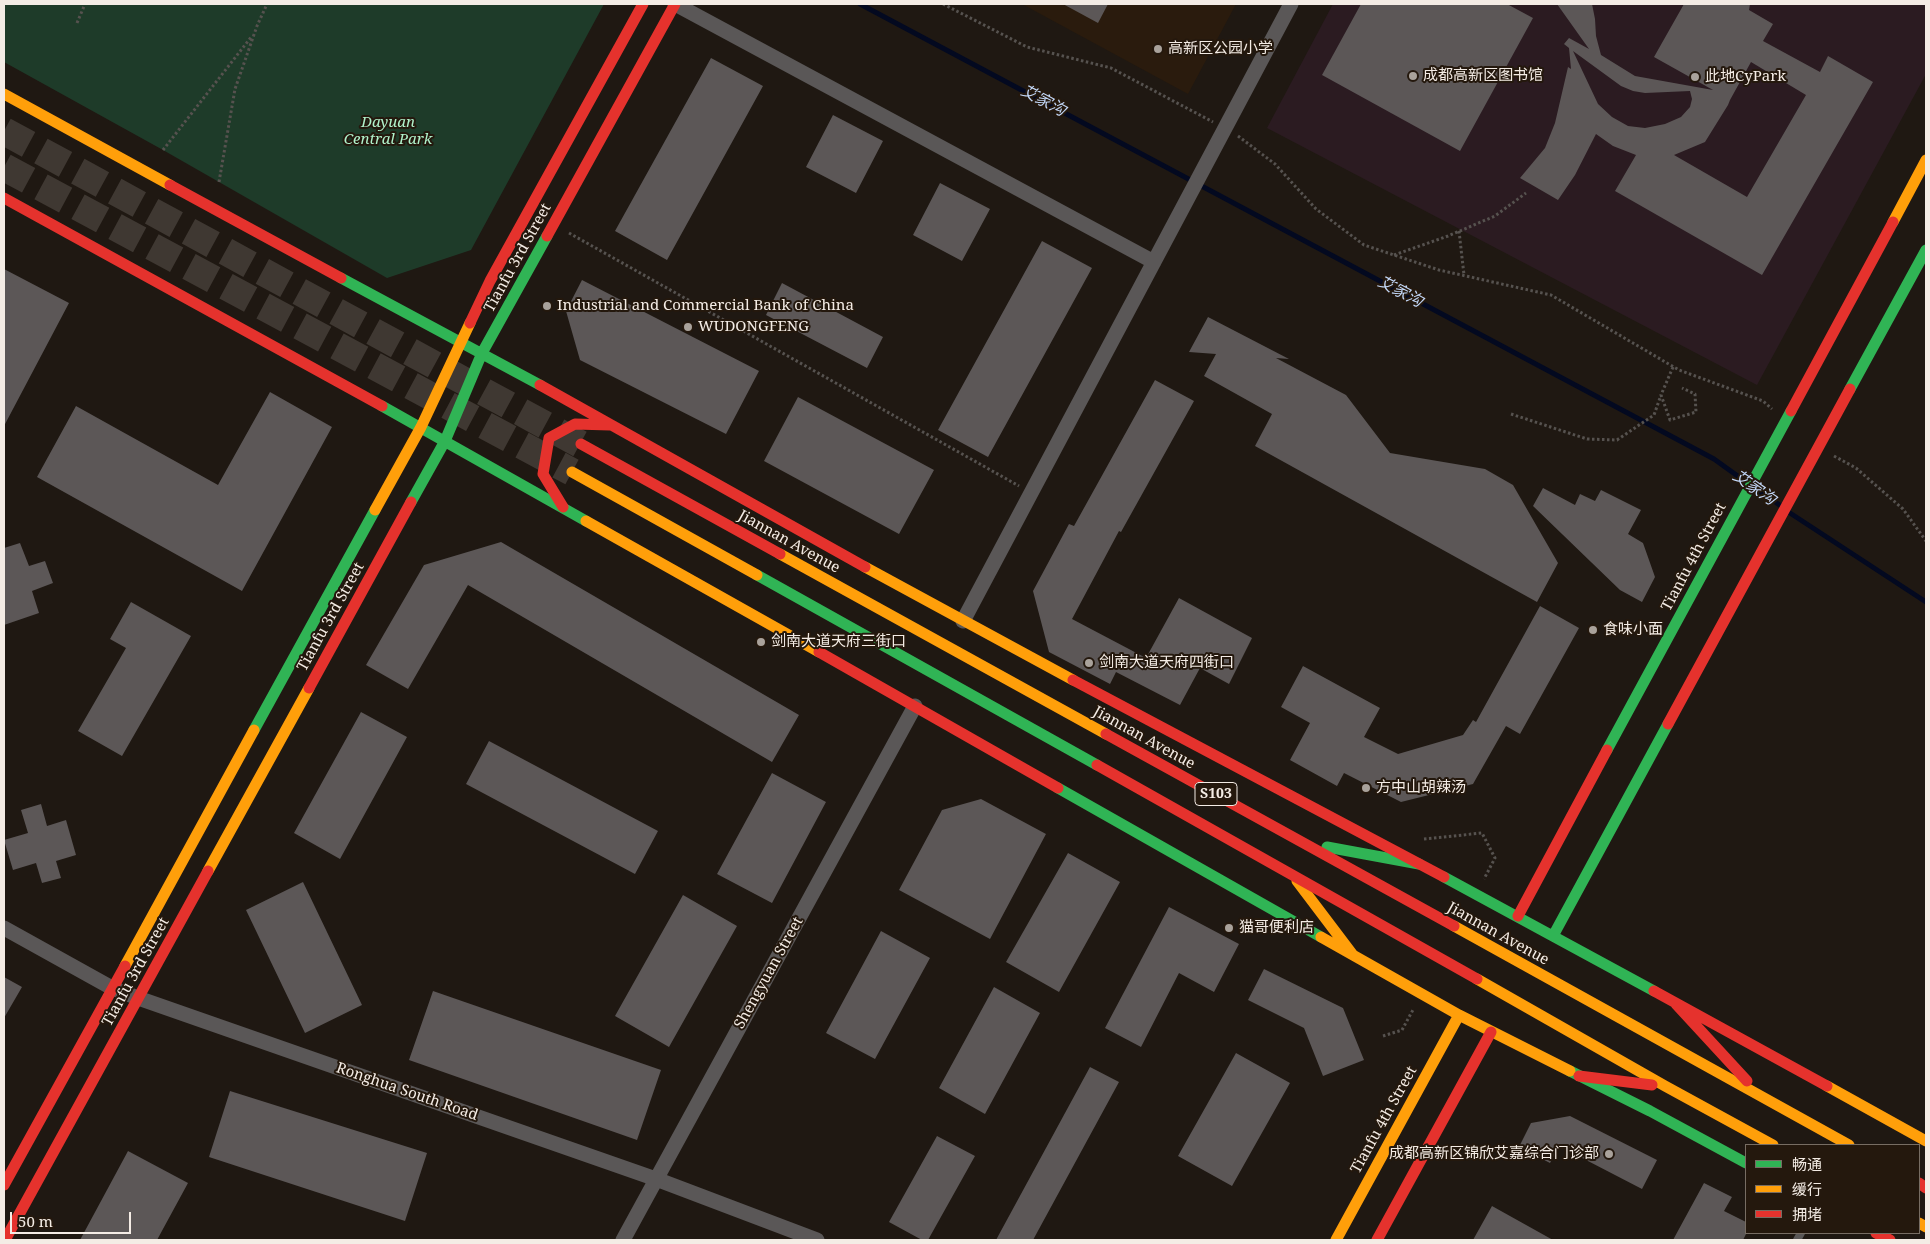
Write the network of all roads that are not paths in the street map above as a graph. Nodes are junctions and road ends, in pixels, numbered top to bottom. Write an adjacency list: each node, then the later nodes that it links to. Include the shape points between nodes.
1 (643, 4): 9 (main road, Tianfu 3rd Street)
2 (675, 4): 8 (street); 10 (main road, Tianfu 3rd Street)
3 (1291, 4): 8 (street)
4 (4, 94): 9 (main road)
5 (1926, 160): 22 (main road, Tianfu 4th Street)
6 (4, 198): 12 (main road)
7 (1926, 250): 24 (main road)
8 (1154, 262): 17 (street)
9 (459, 342): 10 (main road); 12 (main road, Tianfu 3rd Street)
10 (482, 353): 11 (main road); 13 (main road, Tianfu 3rd Street)
11 (615, 426): 16 (main road, via 575,424 550,438 543,474); 17 (main road)
12 (420, 427): 13 (main road); 26 (main road, Tianfu 3rd Street)
13 (445, 441): 16 (main road); 27 (main road, Tianfu 3rd Street)
14 (581, 444): 19 (main road, Jiannan Avenue / S103)
15 (572, 472): 21 (main road, S103)
16 (564, 508): 18 (main road)
17 (963, 621): 20 (main road)
18 (915, 706): 25 (main road); 38 (street, Shengyuan Street)
19 (1304, 843): 20 (main road); 33 (main road, Jiannan Avenue / S103)
20 (1419, 864): 22 (main road)
21 (1290, 872): 25 (main road); 32 (main road, S103)
22 (1518, 916): 24 (main road)
23 (4, 928): 26 (street, Ronghua South Road)
24 (1553, 936): 28 (main road)
25 (1353, 955): 29 (main road)
26 (112, 988): 27 (street, Ronghua South Road); 39 (main road, Tianfu 3rd Street)
27 (138, 998): 38 (street, Ronghua South Road); 41 (main road, Tianfu 3rd Street)
28 (1676, 1004): 33 (main road); 34 (main road)
29 (1459, 1015): 30 (main road); 44 (main road, Tianfu 4th Street)
30 (1491, 1032): 31 (main road); 45 (main road)
31 (1579, 1076): 32 (main road); 37 (main road)
32 (1665, 1086): 35 (main road, S103)
33 (1764, 1098): 36 (main road, Jiannan Avenue / S103)
34 (1926, 1142)
35 (1771, 1144)
36 (1847, 1144)
37 (1745, 1162)
38 (656, 1179): 42 (street, Shengyuan Street); 43 (street, Ronghua South Road)
39 (4, 1185)
40 (1878, 1234): 46 (main road)
41 (5, 1240)
42 (623, 1240)
43 (817, 1240)
44 (1336, 1240)
45 (1377, 1240)
46 (1890, 1240)

